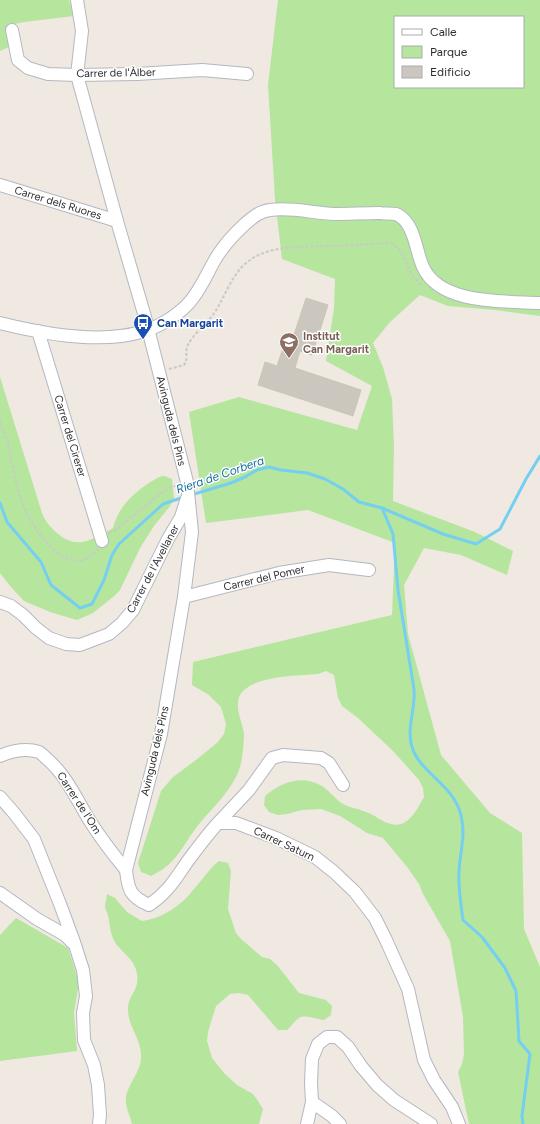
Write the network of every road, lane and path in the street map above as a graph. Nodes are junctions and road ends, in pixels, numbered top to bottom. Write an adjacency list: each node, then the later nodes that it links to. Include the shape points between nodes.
1 (77, 0): 4 (street, Avinguda dels Pins, via 82,31)
2 (12, 30): 4 (street, Carrer de l'Àlber, via 18,60 28,68 48,74)
3 (248, 74): 4 (street, Carrer de l'Àlber, via 202,70)
4 (77, 75): 6 (street, Avinguda dels Pins)
5 (0, 185): 6 (street, Carrer dels Ruores)
6 (117, 221): 11 (street, Avinguda dels Pins)
7 (424, 288): 12 (path, via 413,276 400,249 390,243 292,248 261,254 249,260 240,270 210,320 186,346 187,358 184,365)
8 (540, 303): 11 (street, via 466,297 439,286 423,269 411,231 406,222 396,214 269,210 254,216 227,241 188,304)
9 (0, 323): 10 (street)
10 (38, 330): 11 (street, via 97,337 128,335); 15 (street, Carrer del Cirerer)
11 (148, 330): 12 (street, Avinguda dels Pins)
12 (159, 372): 14 (street, Avinguda dels Pins)
13 (0, 422): 15 (path, via 8,441 18,494 23,508 41,537 62,557 79,561 94,554)
14 (188, 488): 15 (path, via 162,492); 17 (street, Avinguda dels Pins, via 192,532); 18 (street, Carrer de l'Avellaner, via 181,517 133,610 109,634 80,645 66,644 49,638 11,606)
15 (102, 540)
16 (369, 570): 17 (street, Carrer del Pomer, via 329,565 279,572)
17 (184, 597): 23 (street, Avinguda dels Pins, via 161,734)
18 (0, 602)
19 (0, 756): 23 (street, Carrer de l'Om, via 24,750 40,752 65,778 88,818)
20 (343, 786): 22 (street, via 329,763 321,758 283,755 272,758 249,790)
21 (0, 798): 25 (street, via 34,839)
22 (218, 823): 23 (street, via 172,885 149,905 138,900 128,887); 31 (street, Carrer Saturn, via 236,823 276,838 314,857 355,892 375,918 408,989 424,1060 452,1107)
23 (126, 870)
24 (0, 893): 25 (street, via 65,935)
25 (75, 945): 27 (street, via 83,970 86,996 83,1033 98,1085)
26 (312, 1102): 28 (street); 29 (street); 30 (street, via 312,1059 318,1044 327,1037 337,1037 348,1047 377,1086)
27 (99, 1124)
28 (307, 1124)
29 (340, 1124)
30 (431, 1124)
31 (459, 1124)

